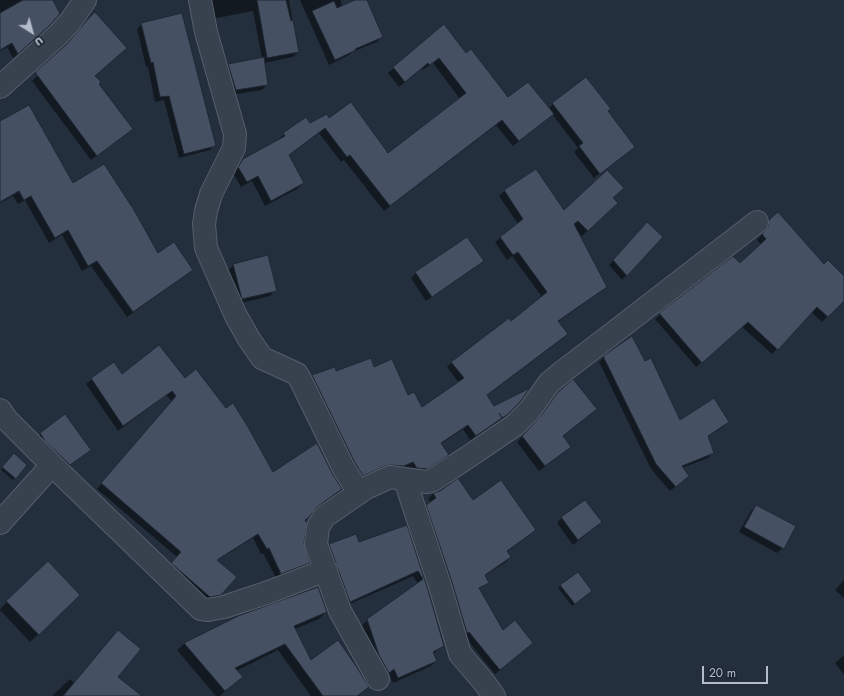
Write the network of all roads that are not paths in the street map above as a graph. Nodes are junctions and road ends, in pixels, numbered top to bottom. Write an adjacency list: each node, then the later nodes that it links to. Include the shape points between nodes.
1 (85, 0): 3 (street, via 70,22)
2 (200, 0): 8 (street, via 206,32 235,134 234,148 211,194 206,210 206,248 249,339 262,358 297,374 343,467)
3 (0, 87)
4 (757, 222): 7 (street, via 561,373 515,425 433,480)
5 (0, 410): 6 (street)
6 (52, 465): 9 (street); 10 (street, via 201,609 224,607)
7 (405, 480): 8 (street, via 390,477); 12 (street, via 460,654)
8 (359, 493): 10 (street, via 324,517 318,527 316,544)
9 (0, 523)
10 (326, 570): 11 (street, via 340,611)
11 (378, 680)
12 (494, 696)

